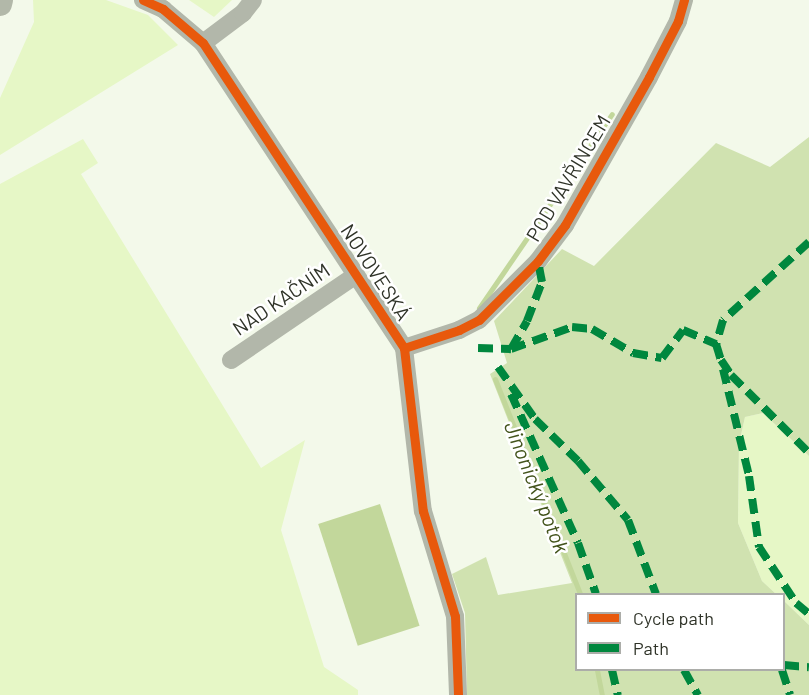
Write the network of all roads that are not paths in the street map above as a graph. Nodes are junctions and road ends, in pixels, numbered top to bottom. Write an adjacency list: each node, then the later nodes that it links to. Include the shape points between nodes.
1 (1, 0): 5 (main road)
2 (143, 0): 6 (street, NOVOVESKÁ, via 163,9)
3 (253, 0): 6 (street, via 243,13)
4 (684, 0): 8 (street, POD VAVŘINCEM, via 678,21 649,77 565,225 538,261 479,320)
5 (0, 4)
6 (203, 43): 7 (street, NOVOVESKÁ)
7 (356, 275): 8 (street, NOVOVESKÁ); 9 (street, NAD KAČNÍM)
8 (404, 348): 10 (street, NOVOVESKÁ, via 423,511 455,616)
9 (231, 360)
10 (458, 695)

